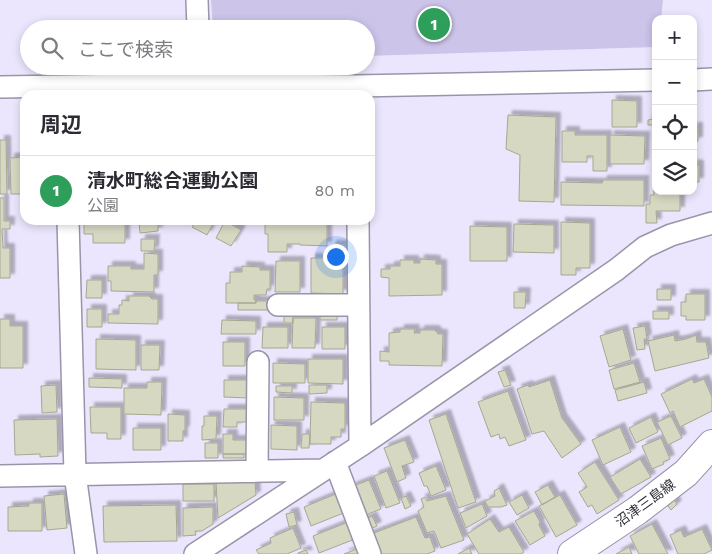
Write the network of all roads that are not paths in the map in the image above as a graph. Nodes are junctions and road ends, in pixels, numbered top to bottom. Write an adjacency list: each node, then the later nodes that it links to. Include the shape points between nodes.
1 (196, 0): 2 (street)
2 (197, 20)
3 (200, 75): 9 (street); 10 (street)
4 (712, 79): 6 (street)
5 (652, 80): 11 (street)
6 (697, 80)
7 (0, 87): 8 (street)
8 (49, 90)
9 (73, 90)
10 (346, 90)
11 (375, 90)
12 (712, 223): 19 (street, via 671,235 645,247)
13 (68, 225): 22 (street)
14 (358, 225): 15 (street)
15 (358, 304): 16 (street); 19 (street)
16 (278, 305)
17 (258, 362): 21 (street)
18 (712, 444): 27 (main road, 沼津三島線, via 686,472 638,510)
19 (360, 446): 20 (street)
20 (329, 466): 21 (street); 25 (street); 26 (street)
21 (257, 471): 22 (street)
22 (74, 474): 23 (street); 24 (street)
23 (0, 476)
24 (86, 554)
25 (195, 554)
26 (370, 554)
27 (572, 554)

